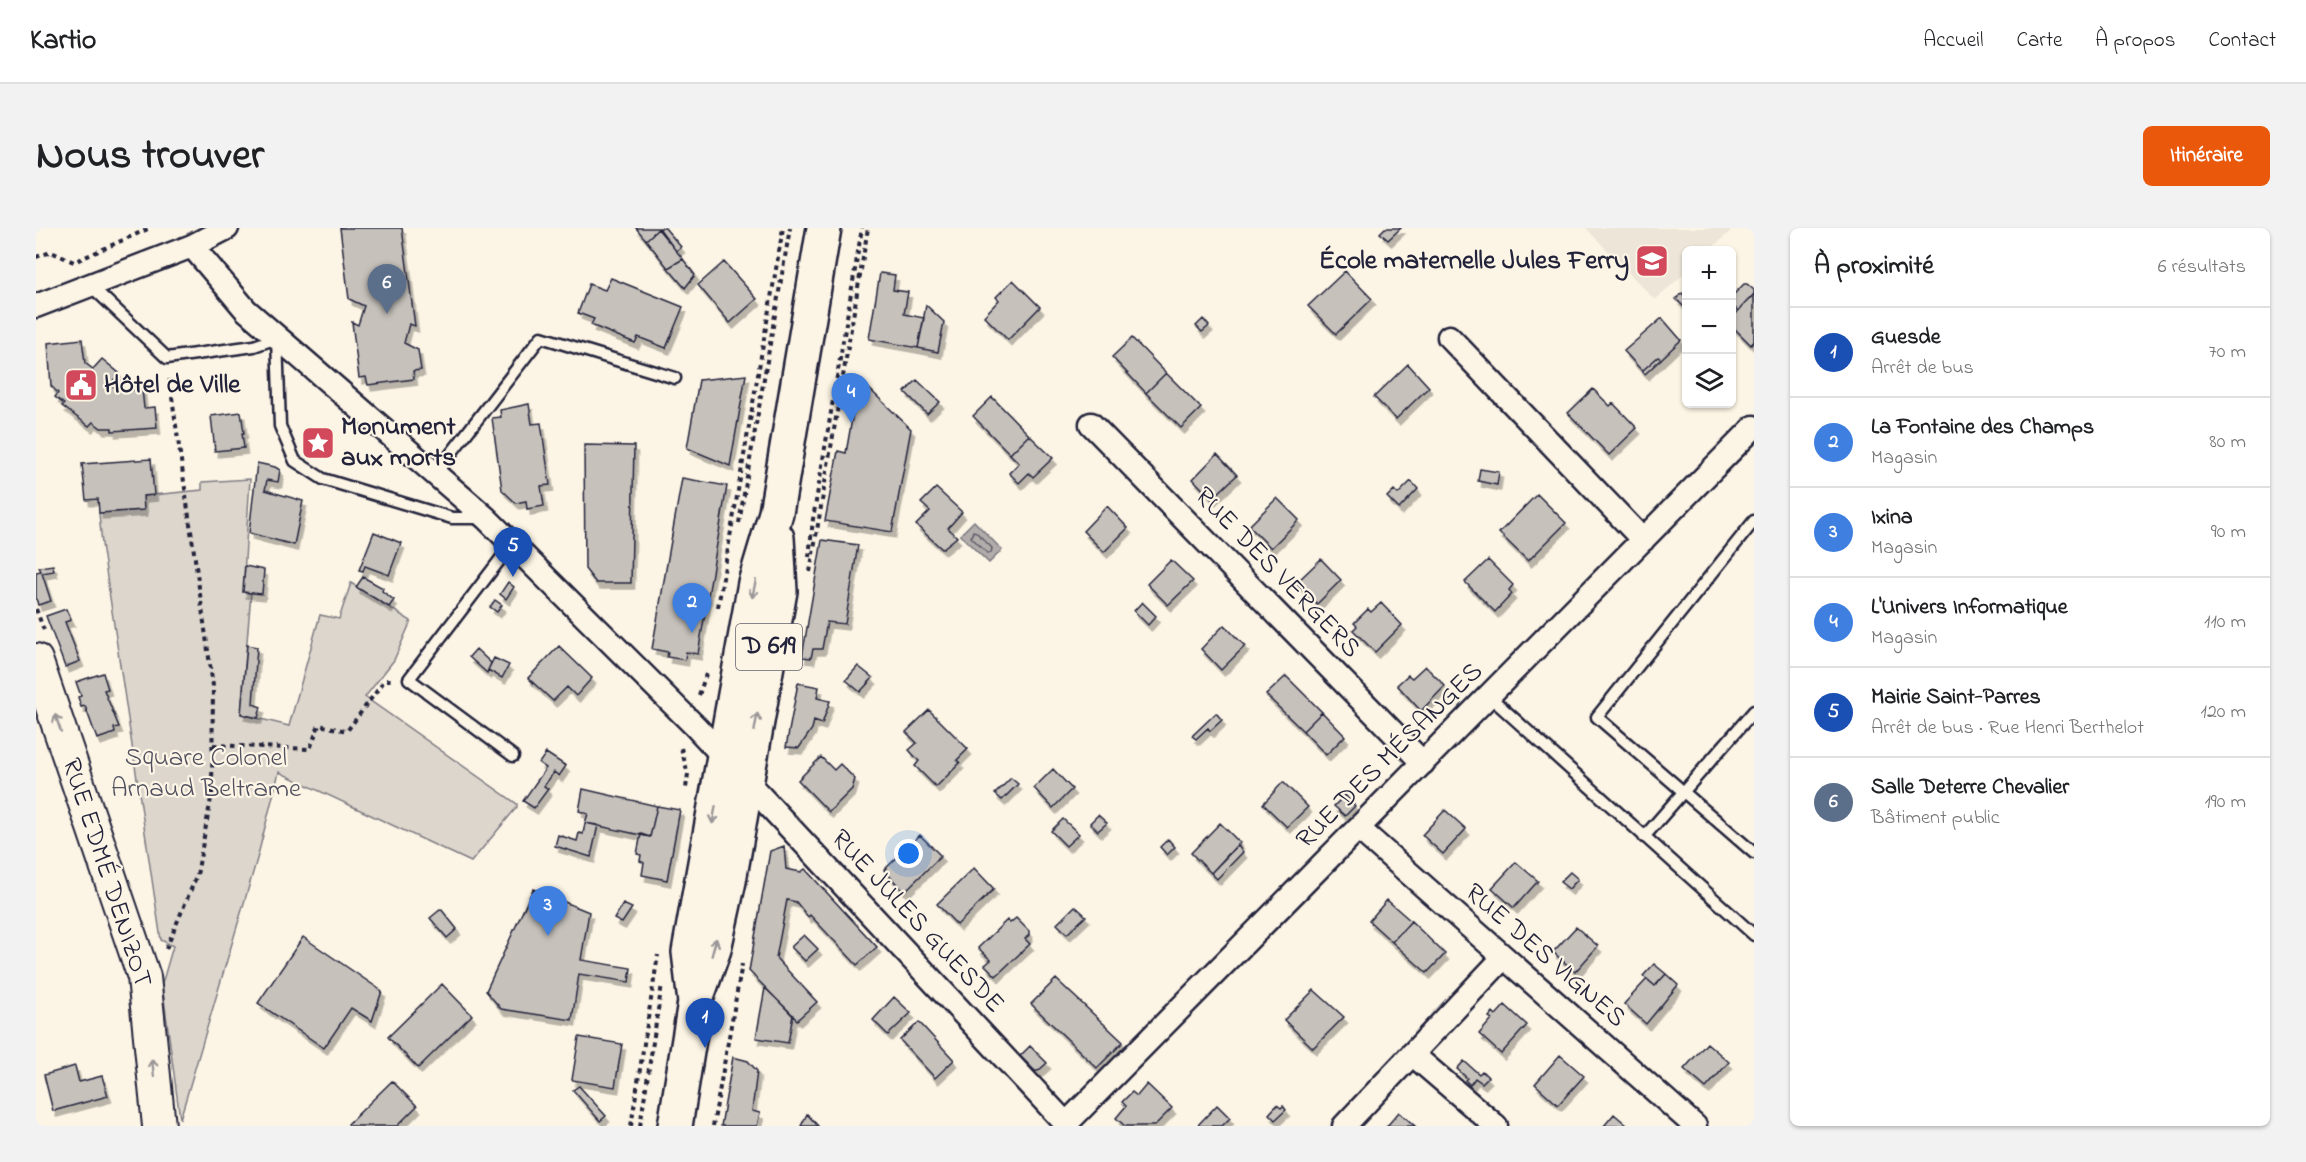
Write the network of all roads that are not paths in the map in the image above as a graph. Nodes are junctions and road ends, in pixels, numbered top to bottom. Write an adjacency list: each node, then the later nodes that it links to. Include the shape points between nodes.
1 (227, 228): 3 (street)
2 (824, 228): 21 (main road, D 619, via 776,513 755,583)
3 (192, 246): 4 (street); 6 (street, RUE JULES GUESDE, via 246,310)
4 (90, 285): 5 (street); 6 (lane, via 167,358 254,346)
5 (36, 306)
6 (277, 338): 11 (street, RUE JULES GUESDE); 12 (lane, via 280,426 295,461 323,478 452,518)
7 (1449, 338): 14 (street)
8 (675, 378): 11 (lane, via 541,337)
9 (1091, 424): 20 (street, RUE DES VERGERS)
10 (1754, 427): 14 (street, RUE DES MÉSANGES)
11 (436, 473): 12 (street, RUE JULES GUESDE)
12 (486, 518): 15 (street, RUE JULES GUESDE)
13 (1754, 521): 22 (lane, via 1597,717)
14 (1643, 540): 17 (street, RUE DES MÉSANGES)
15 (512, 544): 19 (lane, via 409,679); 21 (street, RUE JULES GUESDE)
16 (36, 660): 30 (street, RUE EDMÉ DENIZOT, one-way to 16, via 144,977)
17 (1489, 696): 20 (street, RUE DES MÉSANGES); 24 (lane)
18 (1754, 711): 22 (lane)
19 (513, 756)
20 (1423, 763): 23 (street, RUE DES MÉSANGES)
21 (735, 768): 29 (street, RUE JULES GUESDE); 31 (main road, D 619, via 689,952 694,1002)
22 (1684, 793): 24 (lane); 25 (lane)
23 (1358, 828): 27 (street, RUE DES VIGNES); 29 (street, RUE DES MÉSANGES)
24 (1644, 837): 26 (lane)
25 (1754, 853)
26 (1752, 930)
27 (1504, 957): 28 (street); 34 (street, RUE DES VIGNES)
28 (1412, 1054): 32 (street); 33 (street)
29 (1067, 1125)
30 (159, 1126)
31 (675, 1126)
32 (1344, 1126)
33 (1496, 1126)
34 (1695, 1126)

